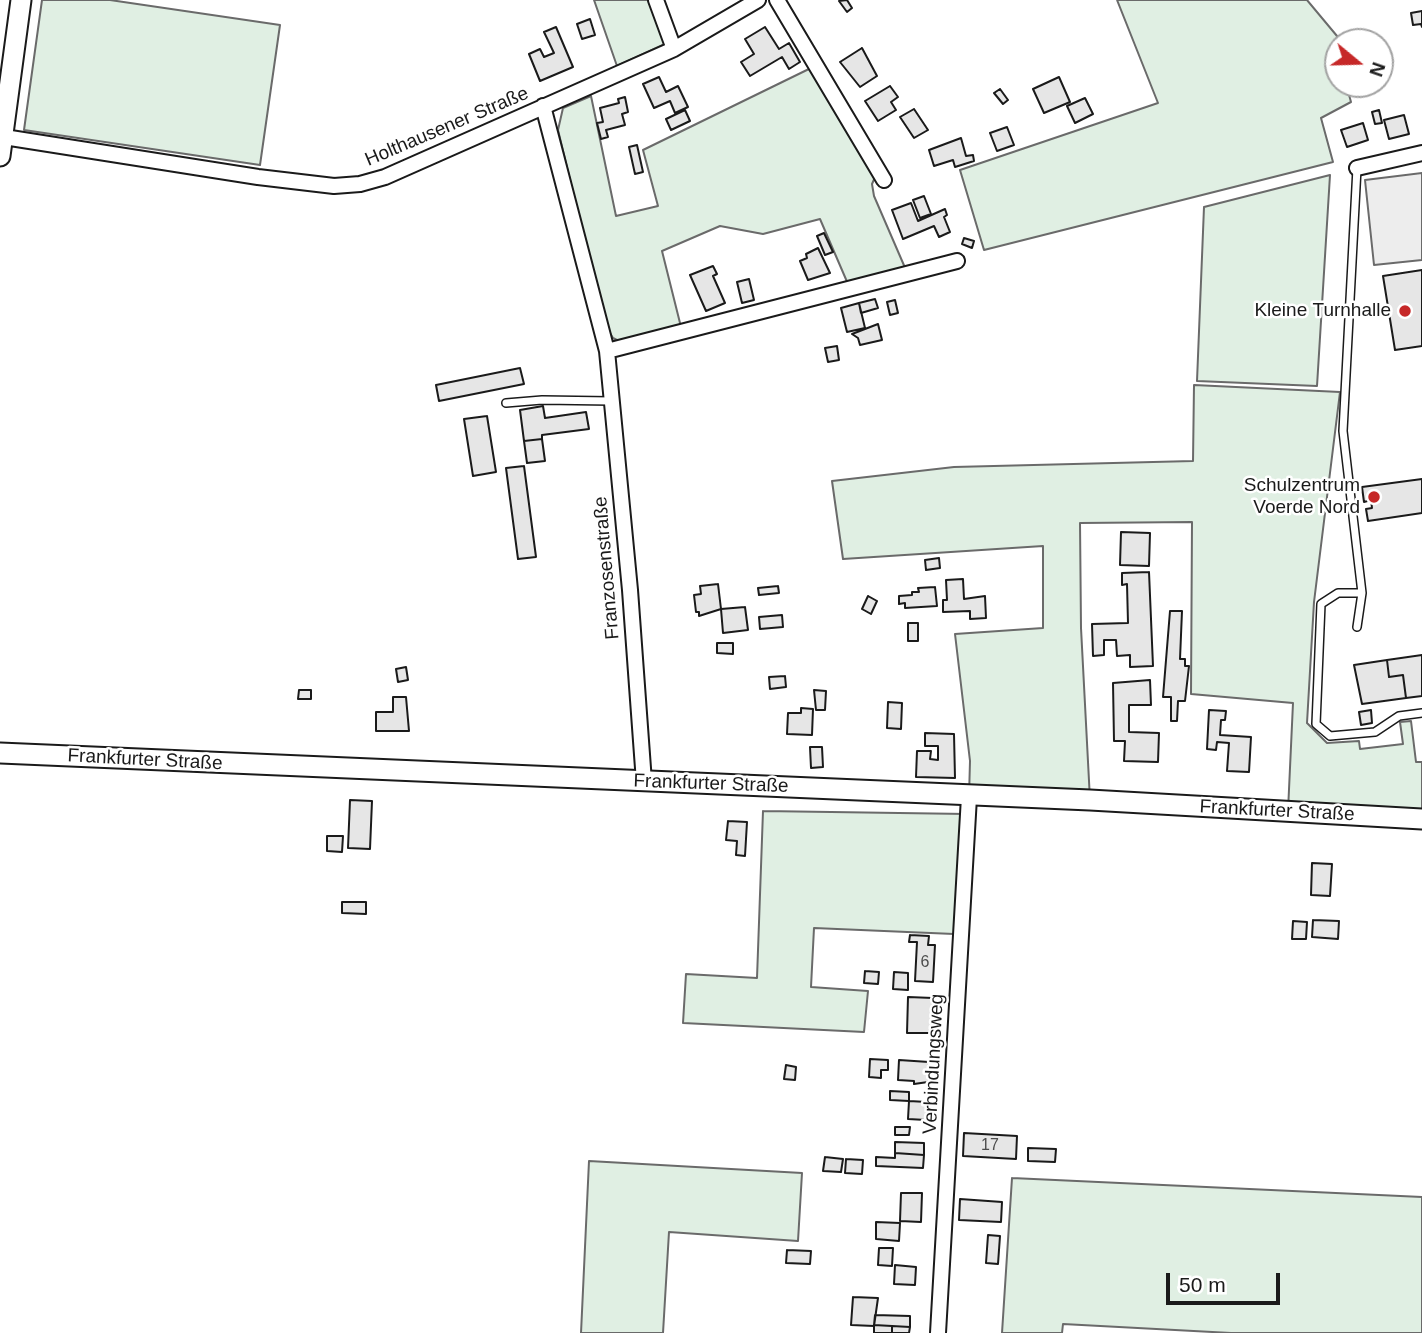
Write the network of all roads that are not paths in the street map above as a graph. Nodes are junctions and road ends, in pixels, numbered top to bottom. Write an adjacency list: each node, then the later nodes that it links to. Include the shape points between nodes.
1 (21, 0): 7 (main road)
2 (656, 0): 5 (street)
3 (758, 0): 5 (street, Holthausener Straße)
4 (777, 0): 10 (street)
5 (674, 49): 6 (street, Holthausener Straße)
6 (543, 106): 7 (street, Holthausener Straße, via 385,177 334,186); 12 (street, Franzosenstraße)
7 (2, 146)
8 (1422, 153): 9 (street)
9 (1357, 168): 15 (lane, via 1343,431)
10 (884, 180)
11 (957, 261): 12 (street)
12 (607, 351): 13 (street, Franzosenstraße)
13 (611, 401): 14 (lane); 19 (street, Franzosenstraße)
14 (506, 403)
15 (1362, 593): 16 (lane); 17 (lane, via 1338,593 1321,604 1316,724 1330,736 1375,732 1399,716)
16 (1357, 627)
17 (1422, 713)
18 (0, 753): 19 (main road, Frankfurter Straße)
19 (644, 782): 20 (main road, Frankfurter Straße)
20 (969, 797): 21 (main road, Frankfurter Straße); 22 (street, Verbindungsweg)
21 (1422, 819)
22 (938, 1333)

